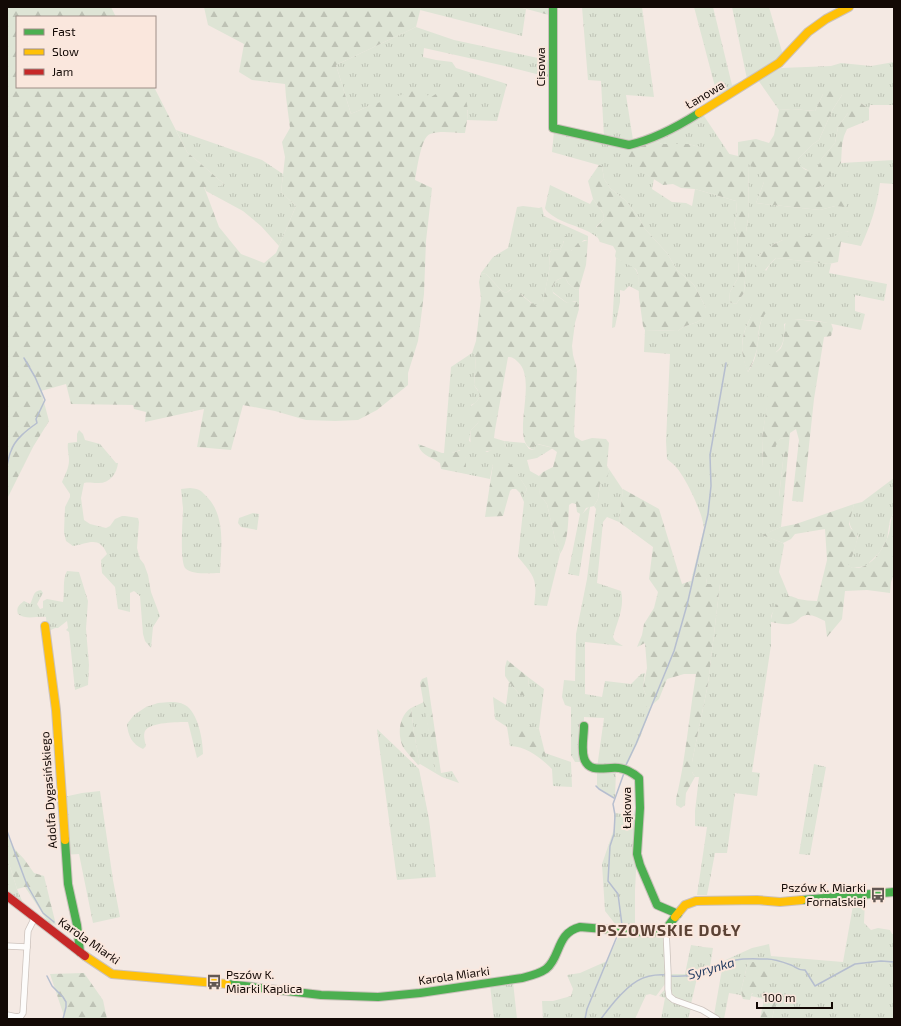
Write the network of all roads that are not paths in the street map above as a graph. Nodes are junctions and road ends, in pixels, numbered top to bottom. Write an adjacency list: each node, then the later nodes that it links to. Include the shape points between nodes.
1 (553, 7): 3 (street, Cisowa)
2 (849, 7): 3 (street, Łanowa, via 808,32 779,63 671,130 629,145)
3 (553, 128)
4 (45, 626): 13 (street, Adolfa Dygasińskiego, via 56,710 68,884)
5 (584, 726): 8 (street, Łąkowa, via 584,758 593,770 617,767 639,778 637,854 657,905 672,909)
6 (894, 892): 8 (street, via 780,902 696,901 685,905)
7 (7, 896): 9 (street, Karola Miarki)
8 (678, 914): 10 (street)
9 (35, 917): 12 (street, via 28,931); 13 (street, Karola Miarki)
10 (666, 929): 13 (street, Karola Miarki, via 652,933 576,928 564,937 546,969 534,974 378,998 320,995 112,974); 15 (street, via 668,993 671,998)
11 (7, 946): 12 (street)
12 (27, 947): 14 (street, via 23,1013 17,1017)
13 (80, 952)
14 (7, 1015)
15 (717, 1019)

